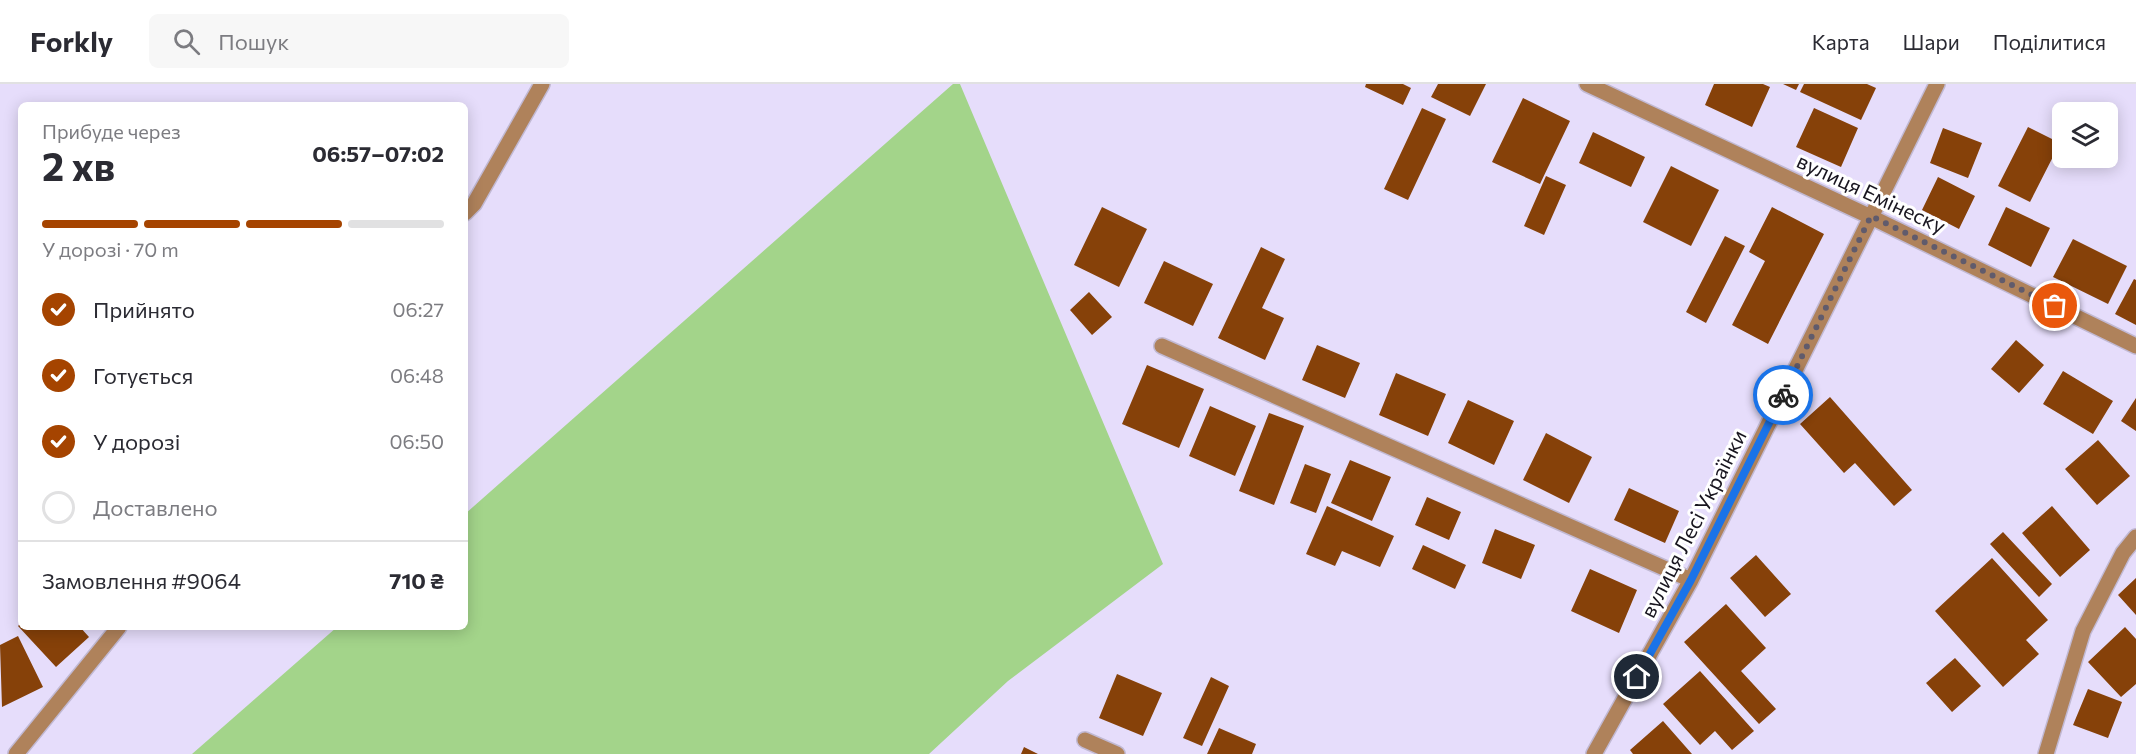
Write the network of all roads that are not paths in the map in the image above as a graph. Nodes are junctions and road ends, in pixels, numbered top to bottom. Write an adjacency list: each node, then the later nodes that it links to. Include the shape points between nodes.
1 (542, 84): 4 (street)
2 (1587, 84): 5 (street, вулиця Емінеску)
3 (1937, 84): 5 (street, вулиця Лесі Українки)
4 (468, 210)
5 (1871, 216): 6 (street, вулиця Емінеску); 9 (street, вулиця Лесі Українки)
6 (2136, 345)
7 (1162, 346): 9 (street)
8 (2136, 537): 15 (street, via 2122,554 2083,631)
9 (1691, 580): 14 (street, вулиця Лесі Українки)
10 (117, 630): 12 (street)
11 (1085, 740): 13 (street)
12 (16, 754)
13 (1117, 754)
14 (1594, 754)
15 (2046, 754)

